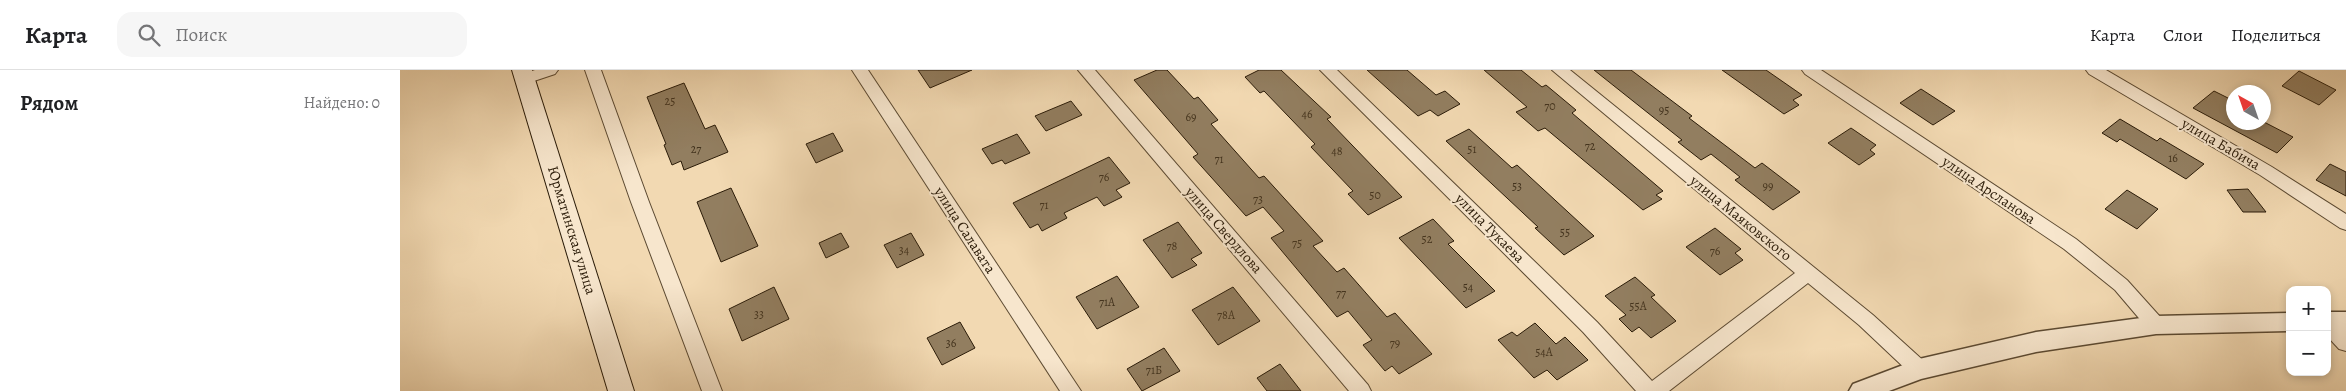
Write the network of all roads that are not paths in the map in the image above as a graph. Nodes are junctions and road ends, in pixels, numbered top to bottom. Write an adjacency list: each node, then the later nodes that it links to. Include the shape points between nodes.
1 (550, 70): 9 (street)
2 (593, 70): 21 (street)
3 (860, 70): 22 (street, улица Салавата)
4 (1086, 70): 23 (street, улица Свердлова)
5 (1328, 70): 24 (street, улица Тукаева, via 1590,327)
6 (1560, 70): 11 (street, улица Маяковского)
7 (1810, 70): 15 (street, улица Арсланова, via 2070,244 2121,285)
8 (2094, 70): 10 (street, улица Бабича, via 2266,170)
9 (524, 75): 20 (main road, Юрматинская улица)
10 (2346, 223)
11 (1808, 273): 18 (street, улица Маяковского); 25 (street)
12 (2346, 320): 14 (street)
13 (2286, 322): 15 (street)
14 (2331, 322)
15 (2156, 325): 18 (street, via 2036,342)
16 (2331, 327): 17 (street)
17 (2346, 344)
18 (1919, 369): 19 (street)
19 (1878, 388)
20 (621, 391)
21 (712, 391)
22 (1071, 391)
23 (1361, 391)
24 (1648, 391)
25 (1654, 391)

